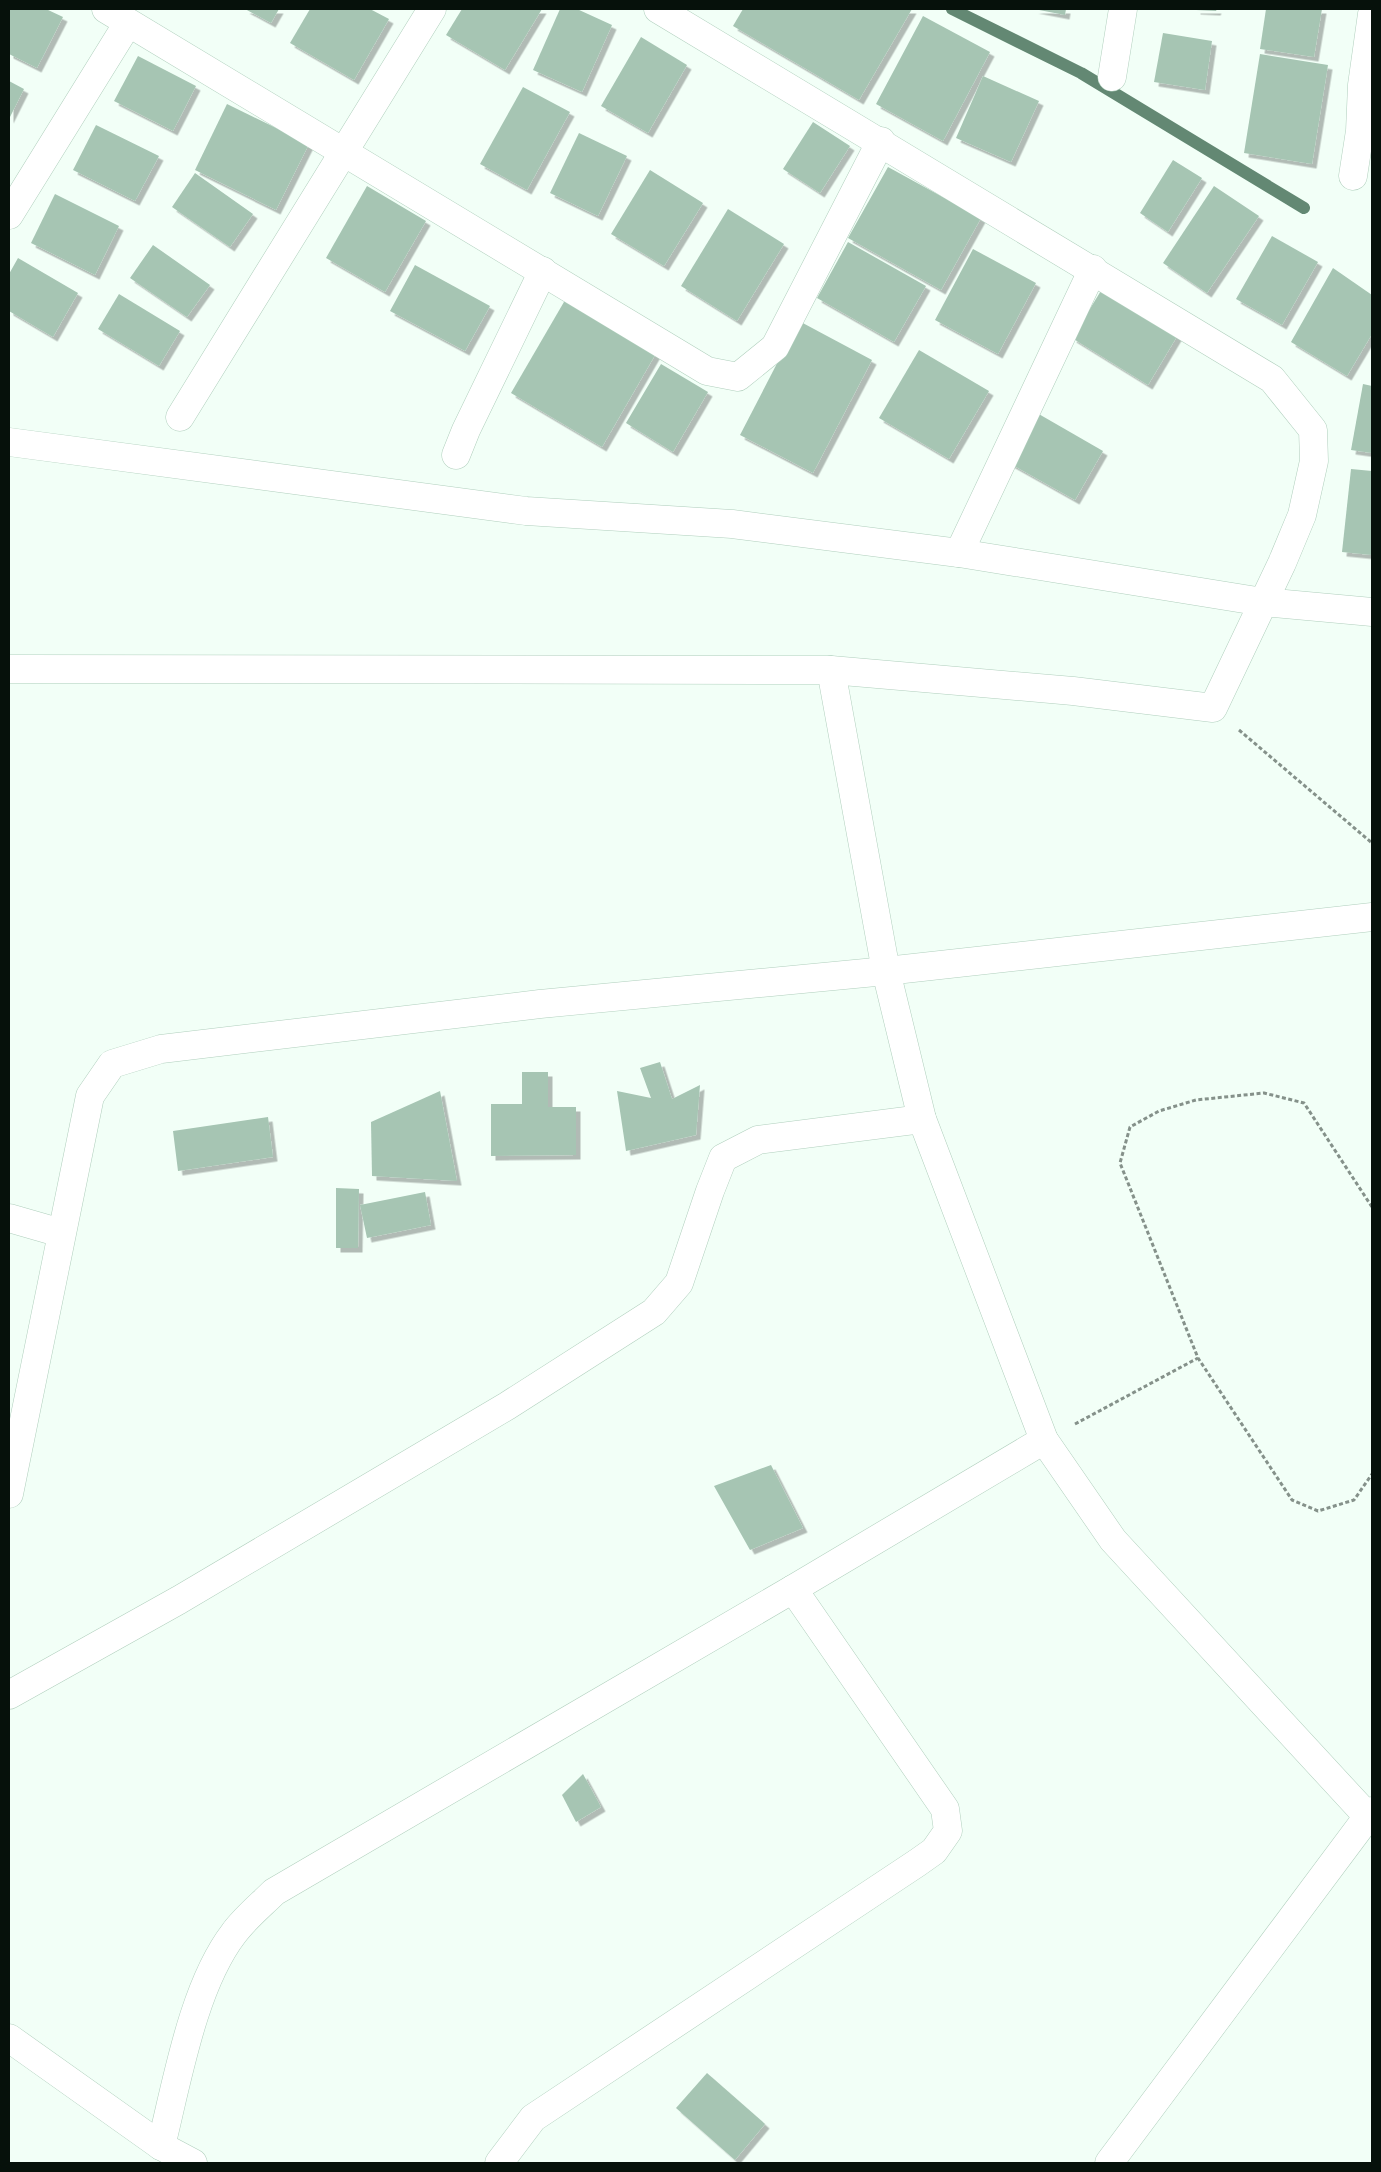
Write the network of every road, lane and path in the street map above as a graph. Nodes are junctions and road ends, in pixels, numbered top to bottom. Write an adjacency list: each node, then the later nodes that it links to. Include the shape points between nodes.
1 (432, 9): 8 (street)
2 (658, 9): 7 (street)
3 (1122, 9): 6 (street)
4 (1372, 14): 9 (street)
5 (117, 16): 8 (street); 10 (street)
6 (1112, 77)
7 (881, 141): 11 (street); 12 (street, via 774,347 738,377 707,371)
8 (343, 151): 12 (street); 13 (street)
9 (1353, 176)
10 (9, 215)
11 (1093, 269): 16 (street); 17 (street, via 1272,379 1313,430 1314,461 1302,515)
12 (543, 271): 15 (street)
13 (180, 417)
14 (9, 442): 16 (street, via 526,511 732,524)
15 (456, 455)
16 (959, 553): 17 (street)
17 (1263, 602): 18 (street); 21 (street)
18 (1372, 612)
19 (9, 669): 20 (street)
20 (831, 670): 21 (street, via 1073,691); 24 (street)
21 (1213, 708): 22 (path)
22 (1372, 843)
23 (1372, 917): 24 (street)
24 (886, 971): 25 (street); 28 (street, via 540,1004 161,1049 112,1064 90,1096)
25 (922, 1118): 30 (street); 34 (street, via 758,1140 723,1158 679,1283 654,1312 507,1406 179,1600)
26 (1372, 1207): 29 (path, via 1304,1104 1264,1093 1196,1100 1159,1111 1130,1127 1120,1163)
27 (9, 1218): 28 (street)
28 (61, 1233): 32 (street)
29 (1198, 1358): 30 (path); 31 (path, via 1292,1500 1318,1511 1354,1500)
30 (1044, 1440): 33 (street); 35 (street, via 1113,1540)
31 (1372, 1474)
32 (9, 1494)
33 (793, 1589): 37 (street, via 274,1892 234,1934 206,1980); 39 (street, via 945,1809 948,1831 934,1851 917,1863 533,2118)
34 (9, 1695)
35 (1371, 1816): 40 (street)
36 (9, 2038): 37 (street)
37 (161, 2146): 38 (street)
38 (193, 2163)
39 (499, 2163)
40 (1109, 2163)

